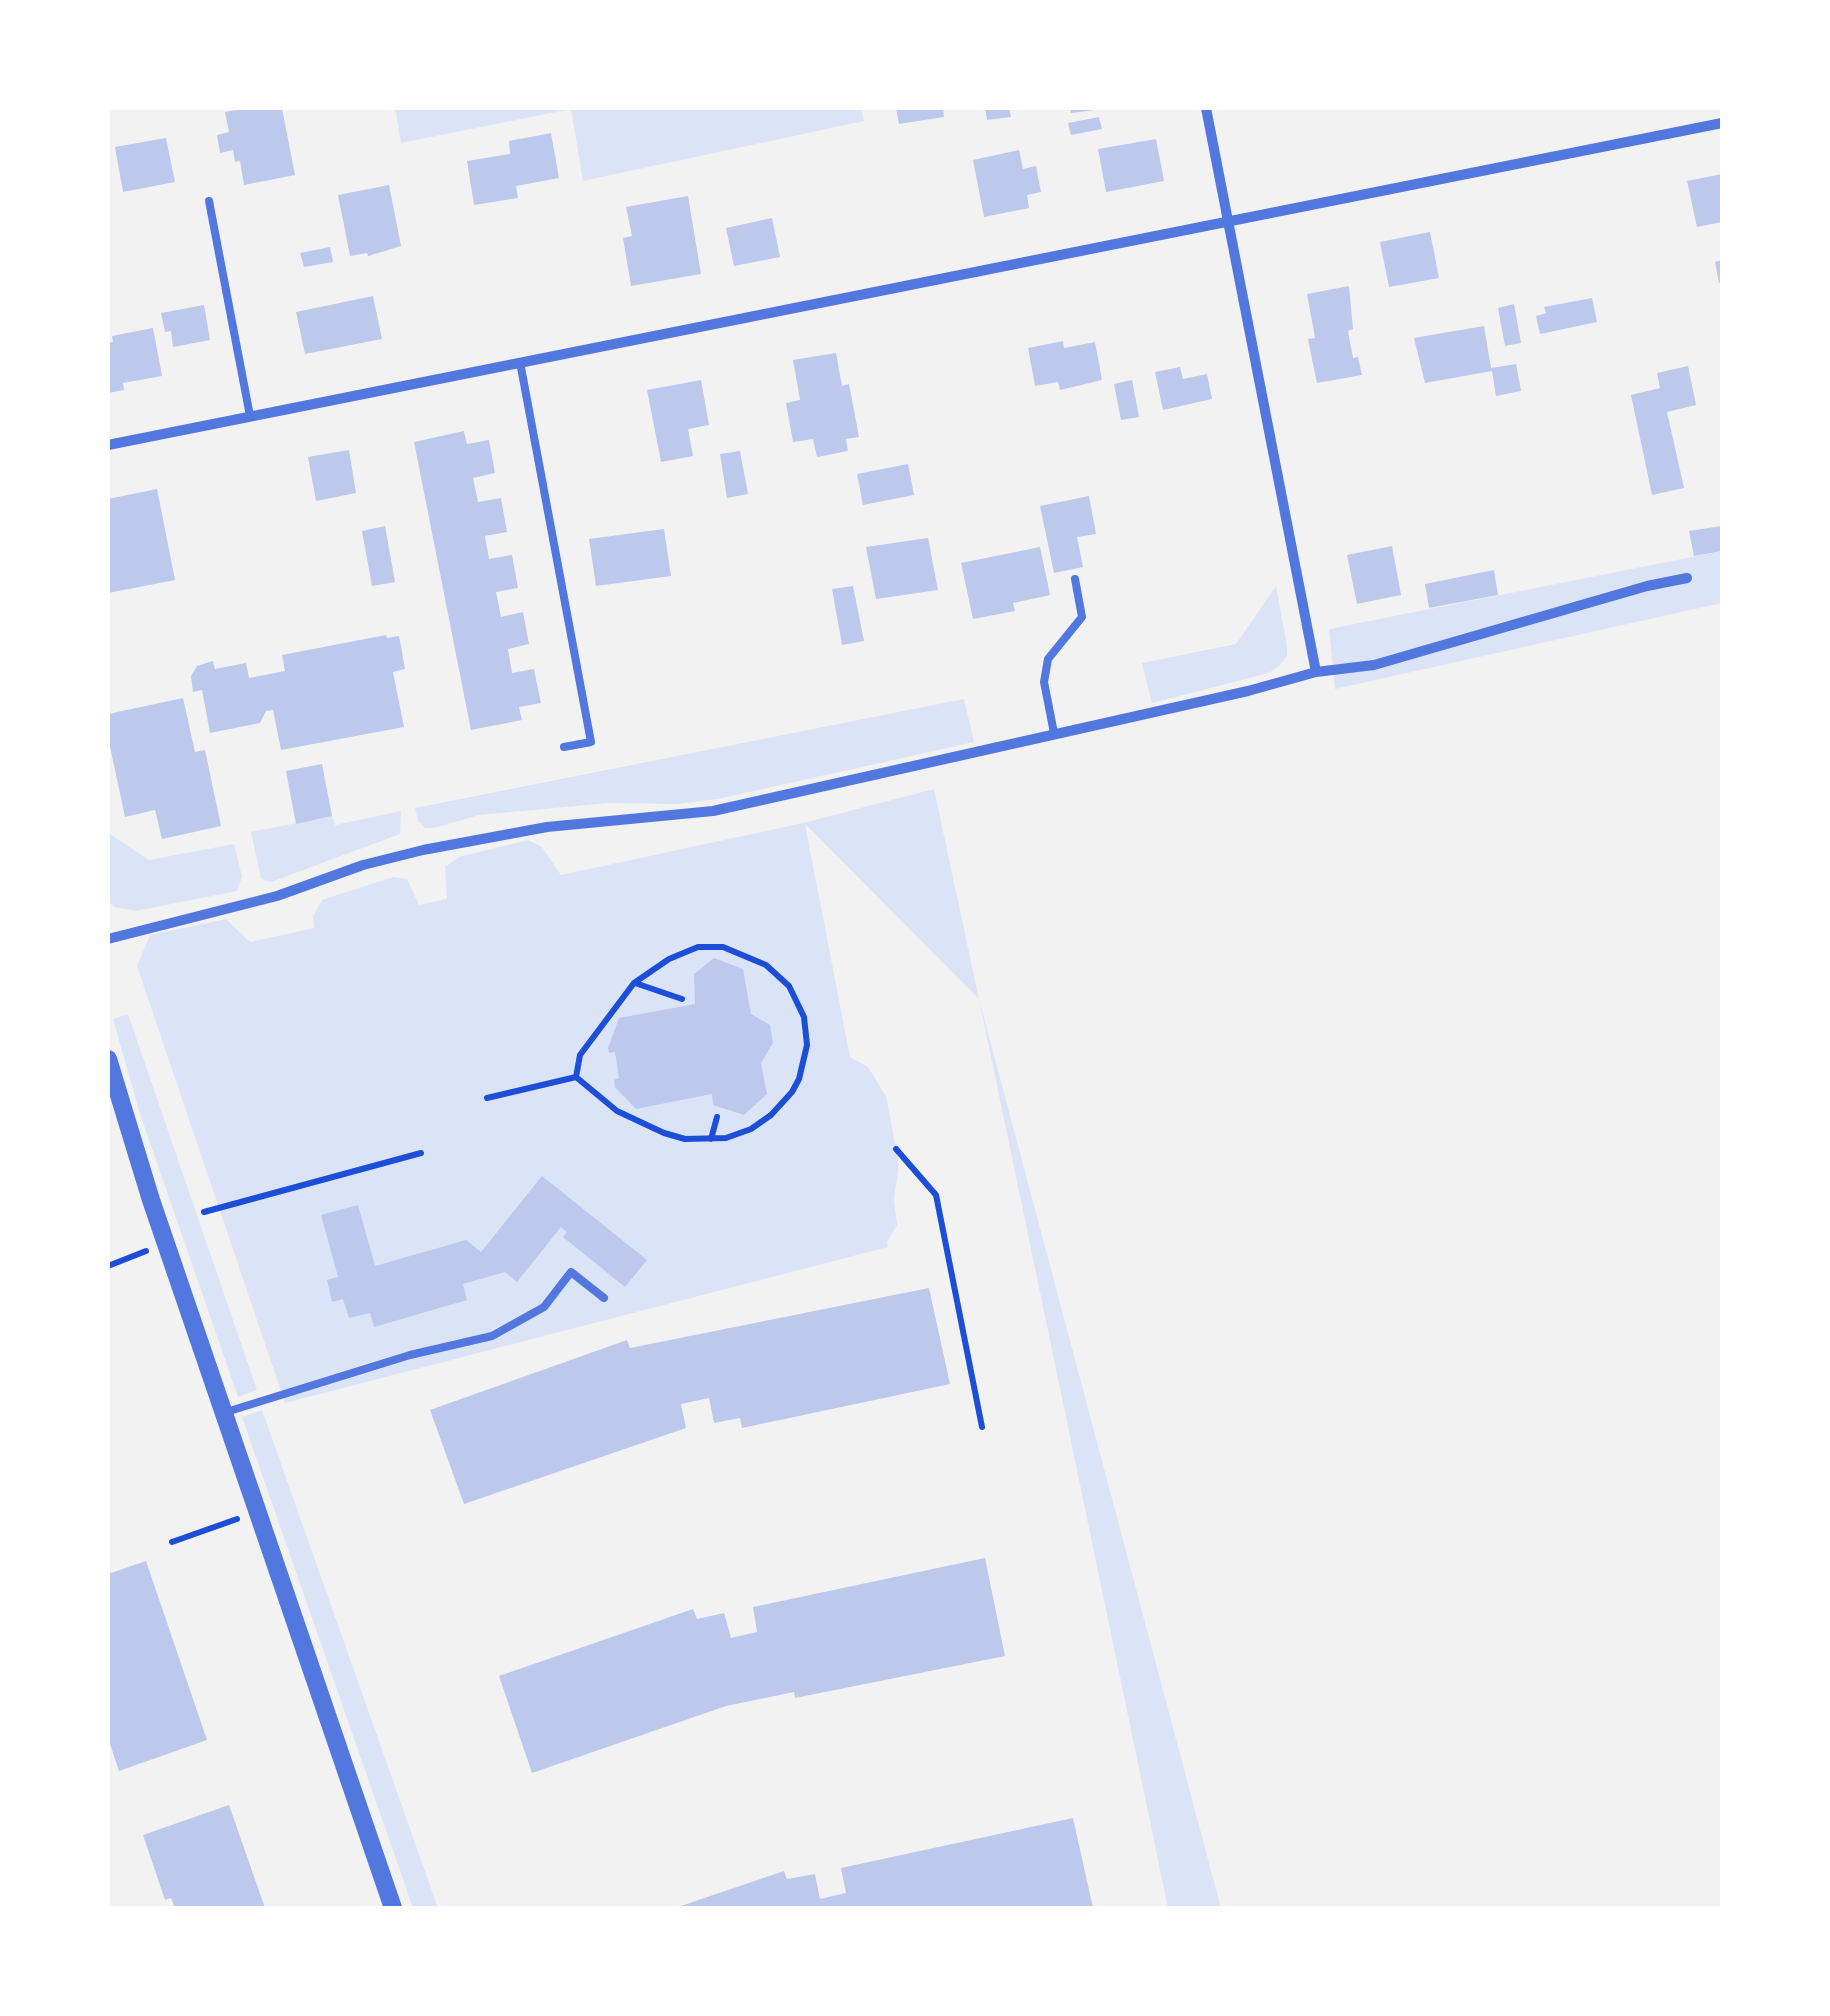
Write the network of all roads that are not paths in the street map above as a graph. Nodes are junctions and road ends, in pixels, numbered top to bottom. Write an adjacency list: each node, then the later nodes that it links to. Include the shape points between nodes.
1 (1206, 108): 4 (street)
2 (1722, 123): 4 (street)
3 (209, 201): 6 (lane)
4 (1230, 221): 5 (street); 10 (street)
5 (520, 362): 6 (street); 12 (lane, via 591,742)
6 (250, 416): 7 (street)
7 (108, 444)
8 (1686, 578): 10 (street, via 1374,665)
9 (1075, 579): 11 (lane, via 1082,618 1048,659 1044,682)
10 (1316, 672): 11 (street)
11 (1054, 733): 13 (street, via 713,811 548,827 423,850)
12 (564, 748)
13 (108, 939)
14 (108, 1059): 16 (street)
15 (604, 1298): 16 (lane, via 571,1272 544,1308 492,1336)
16 (223, 1412): 17 (street)
17 (394, 1908)

